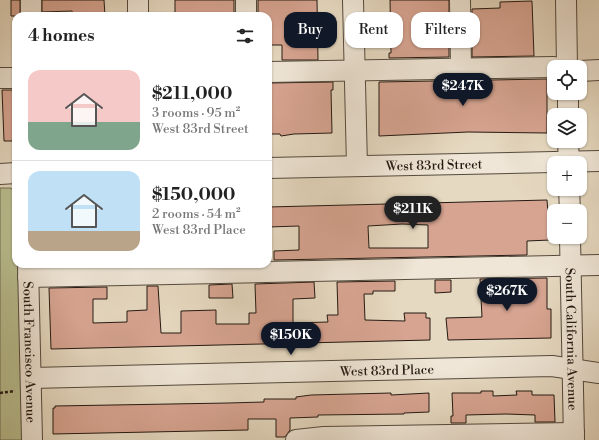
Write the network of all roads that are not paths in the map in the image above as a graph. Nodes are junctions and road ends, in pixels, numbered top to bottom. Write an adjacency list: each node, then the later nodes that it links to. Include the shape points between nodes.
1 (31, 0): 7 (street)
2 (138, 0): 8 (street)
3 (246, 0): 9 (street)
4 (353, 0): 13 (street)
5 (460, 0): 12 (street)
6 (566, 0): 10 (street)
7 (31, 12)
8 (138, 12)
9 (246, 12)
10 (567, 60)
11 (547, 67): 12 (street)
12 (461, 68): 13 (street)
13 (355, 70): 16 (street); 22 (street)
14 (599, 70): 15 (street)
15 (587, 71)
16 (272, 72)
17 (0, 78): 18 (street)
18 (12, 78)
19 (587, 161): 20 (street, West 83rd Street)
20 (599, 161)
21 (547, 162): 22 (street, West 83rd Street)
22 (356, 166): 23 (street, West 83rd Street)
23 (272, 168)
24 (12, 173): 25 (street)
25 (0, 174)
26 (570, 244): 27 (street, South California Avenue)
27 (571, 265): 28 (street); 29 (street); 30 (street, South California Avenue)
28 (599, 265)
29 (28, 271): 32 (street, South Francisco Avenue)
30 (573, 369): 31 (street, West 83rd Place); 32 (street, West 83rd Place, via 552,366); 33 (street, South California Avenue)
31 (599, 373)
32 (25, 384): 34 (street, South Francisco Avenue)
33 (574, 437): 35 (street, via 324,437)
34 (32, 440)
35 (296, 440)

